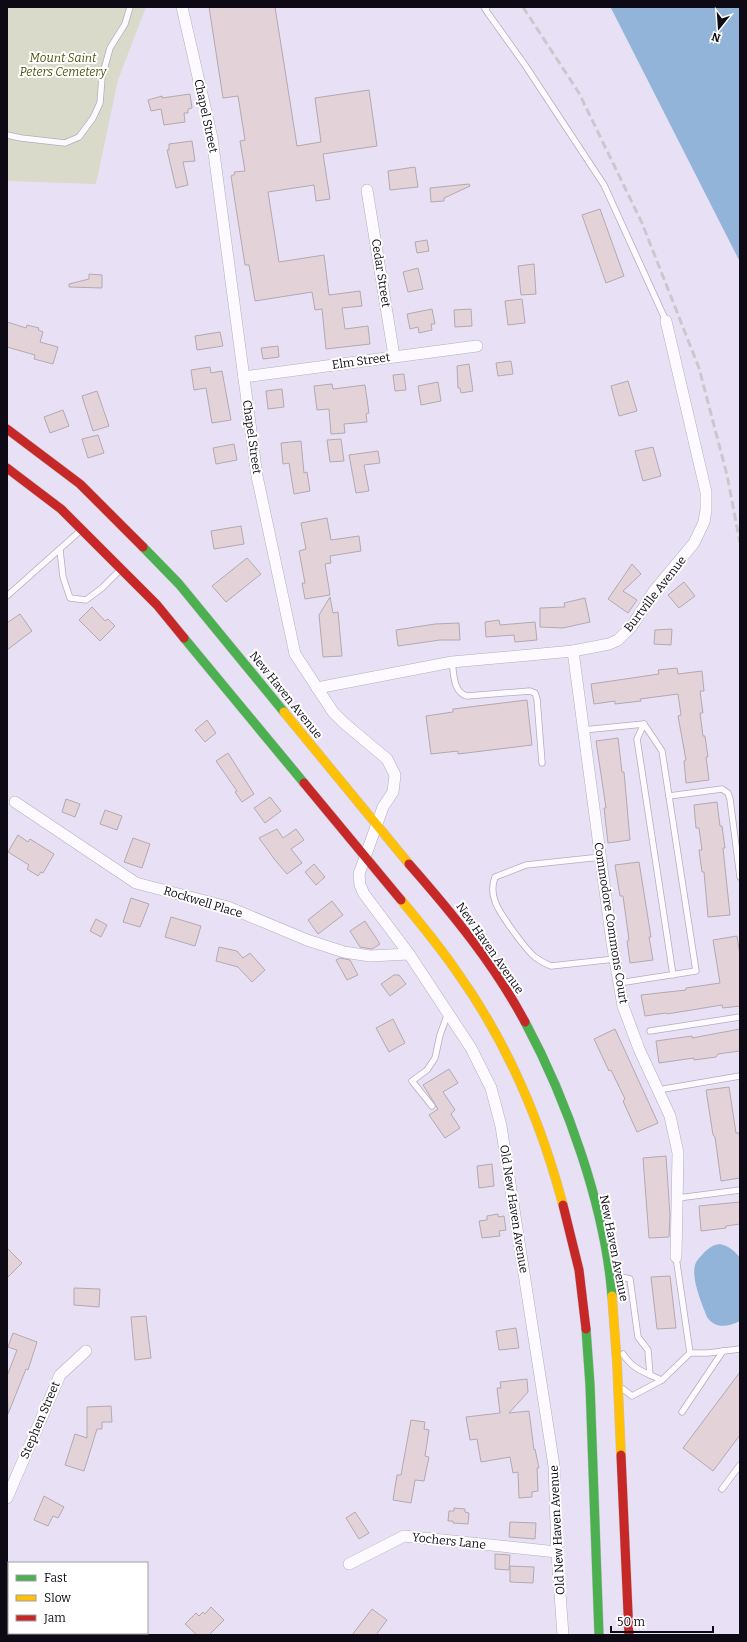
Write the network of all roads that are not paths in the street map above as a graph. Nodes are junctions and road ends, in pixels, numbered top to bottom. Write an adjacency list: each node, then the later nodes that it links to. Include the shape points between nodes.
1 (130, 7): 4 (lane, via 125,24 110,48 102,77 100,103 94,118 79,137 65,143)
2 (182, 7): 9 (street, Chapel Street, via 212,138)
3 (487, 7): 6 (lane, via 485,9 604,185)
4 (7, 135)
5 (367, 190): 8 (street, Cedar Street)
6 (666, 321): 16 (street, Burtville Avenue, via 706,492 704,522 694,543 654,592 625,634 609,644)
7 (477, 346): 8 (street, Elm Street)
8 (394, 356): 9 (street, Elm Street)
9 (244, 378): 18 (street, Chapel Street, via 257,476 295,654)
10 (7, 429): 24 (highway, New Haven Avenue, via 80,484 179,584)
11 (7, 468): 12 (highway, via 61,509)
12 (82, 530): 13 (lane); 14 (highway)
13 (60, 550): 14 (lane, via 63,578 70,598 86,600); 15 (lane)
14 (121, 569): 25 (highway, via 157,604)
15 (7, 596)
16 (573, 651): 17 (street, Burtville Avenue); 20 (street, Commodore Commons Court)
17 (452, 662): 18 (street, Burtville Avenue); 21 (lane, via 456,688 463,695 530,691 535,693)
18 (317, 688): 24 (street, Chapel Street, via 344,724 378,750 392,766 395,784)
19 (644, 724): 20 (lane); 22 (lane, via 662,752); 30 (lane, via 637,739)
20 (583, 730): 26 (street, Commodore Commons Court)
21 (542, 763)
22 (669, 796): 27 (lane, via 722,789 728,793); 30 (lane, via 696,971)
23 (15, 802): 28 (street, Rockwell Place, via 136,883 228,907 307,940 344,952 370,956)
24 (377, 826): 25 (street, Old New Haven Avenue); 41 (highway, New Haven Avenue, via 460,923 516,1005 537,1044 556,1086 581,1155 597,1209)
25 (365, 855): 28 (street, Old New Haven Avenue, via 359,874 364,894); 57 (highway, via 460,974 489,1019 529,1100 559,1185 576,1253 584,1301 592,1385)
26 (601, 857): 29 (street, Commodore Commons Court); 29 (lane, via 526,865 495,877 492,884 495,902 522,943 535,957 552,966)
27 (740, 877)
28 (409, 954): 32 (street, Old New Haven Avenue)
29 (615, 959): 31 (street, Commodore Commons Court)
30 (673, 975): 31 (lane)
31 (619, 983): 36 (street, Commodore Commons Court, via 623,1006)
32 (448, 1013): 37 (lane, via 435,1058 427,1070 412,1081); 54 (street, Old New Haven Avenue, via 471,1048 491,1088 501,1126 554,1466)
33 (740, 1017): 34 (lane)
34 (650, 1031)
35 (740, 1076): 36 (lane)
36 (658, 1090): 39 (street, Commodore Commons Court, via 670,1116 678,1153)
37 (432, 1106)
38 (740, 1190): 39 (lane)
39 (678, 1198): 40 (street, Commodore Commons Court)
40 (676, 1257): 46 (lane)
41 (610, 1274): 42 (highway, New Haven Avenue); 47 (lane, via 630,1279 638,1337 648,1350)
42 (615, 1333): 47 (lane, via 620,1351 627,1361); 49 (highway, New Haven Avenue)
43 (740, 1349): 45 (lane)
44 (86, 1351): 53 (street, Stephen Street, via 60,1375)
45 (723, 1352): 46 (lane); 50 (lane)
46 (690, 1353): 48 (lane)
47 (650, 1375): 48 (lane)
48 (662, 1380): 49 (lane, via 632,1396)
49 (614, 1386): 58 (highway, New Haven Avenue)
50 (682, 1412)
51 (740, 1465): 52 (lane)
52 (722, 1489)
53 (7, 1498)
54 (557, 1552): 55 (street, Yochers Lane, via 404,1536); 56 (street, Old New Haven Avenue)
55 (349, 1564)
56 (563, 1635)
57 (599, 1635)
58 (629, 1635)

